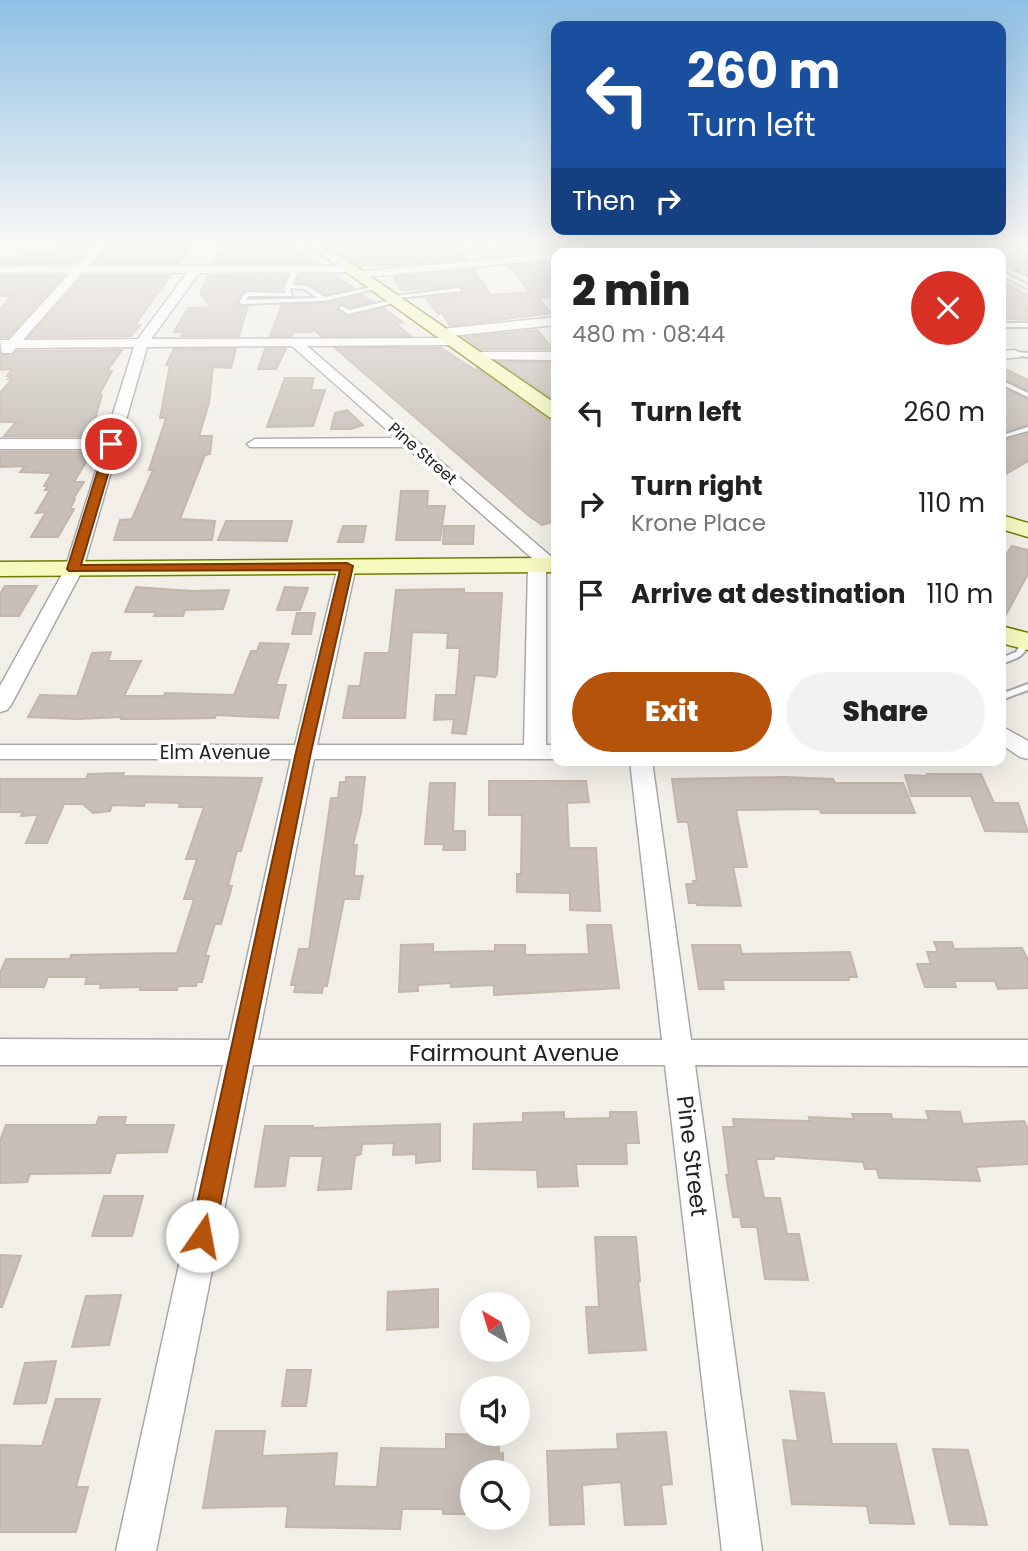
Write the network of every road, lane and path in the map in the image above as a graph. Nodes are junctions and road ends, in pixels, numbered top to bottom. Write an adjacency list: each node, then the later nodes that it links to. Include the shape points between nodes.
1 (33, 316): 10 (street)
2 (161, 316): 9 (street)
3 (418, 316): 7 (street)
4 (551, 322): 7 (street)
5 (1028, 325): 6 (lane)
6 (1006, 326)
7 (448, 337): 8 (street); 11 (street)
8 (295, 342): 9 (street); 19 (street, Pine Street)
9 (142, 343): 10 (street); 21 (street)
10 (6, 344): 13 (street)
11 (479, 356): 12 (street); 16 (street)
12 (551, 356)
13 (0, 357)
14 (1006, 384): 15 (lane)
15 (1028, 395)
16 (551, 409)
17 (1028, 429): 18 (lane)
18 (1006, 435)
19 (411, 442): 22 (street); 25 (street, Pine Street)
20 (0, 444): 21 (street)
21 (111, 444): 28 (street)
22 (255, 444)
23 (1006, 523): 24 (street)
24 (1028, 530)
25 (548, 565): 26 (street); 38 (street)
26 (347, 566): 28 (street); 37 (street)
27 (0, 569): 28 (street)
28 (74, 569): 34 (street)
29 (1006, 635): 30 (street)
30 (1028, 641): 31 (lane, via 1019,654)
31 (1006, 659)
32 (1028, 687): 33 (lane)
33 (1006, 695)
34 (0, 705)
35 (1006, 737): 40 (street)
36 (0, 752): 37 (street, Elm Avenue)
37 (304, 752): 38 (street, Elm Avenue); 43 (street)
38 (546, 752)
39 (1006, 752): 40 (street)
40 (1028, 752)
41 (642, 766): 44 (street, Pine Street)
42 (0, 1052): 43 (street, Fairmount Avenue)
43 (241, 1053): 44 (street, Fairmount Avenue); 46 (street)
44 (679, 1053): 45 (street, Fairmount Avenue); 47 (street, Pine Street)
45 (1028, 1054)
46 (136, 1551)
47 (742, 1551)

